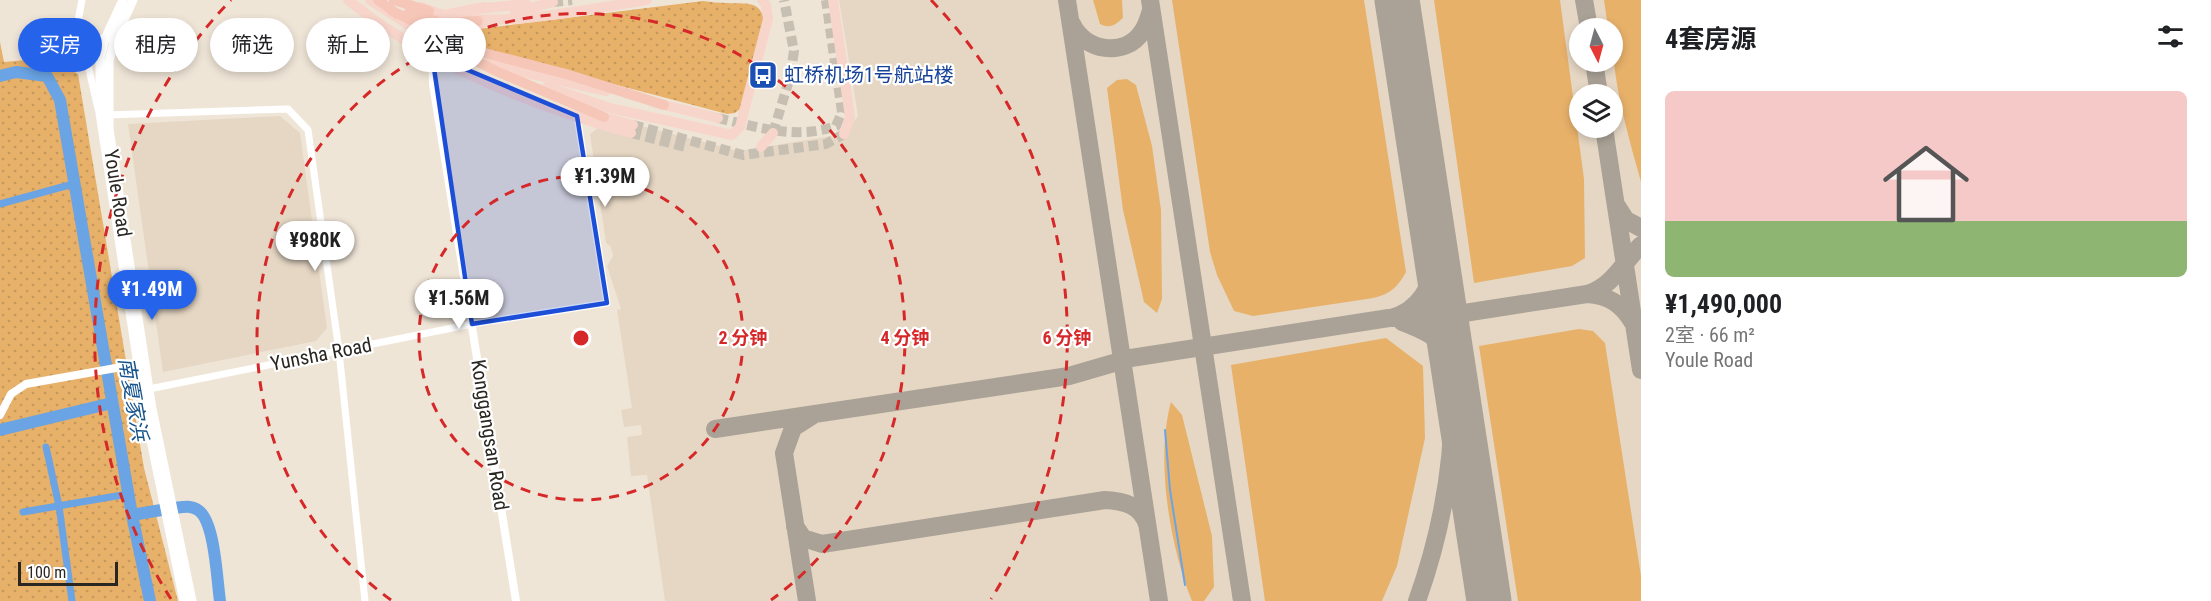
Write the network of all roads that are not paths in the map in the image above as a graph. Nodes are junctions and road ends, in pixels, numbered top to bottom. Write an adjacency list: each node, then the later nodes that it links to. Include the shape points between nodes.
1 (82, 0): 17 (street)
2 (123, 0): 27 (main road, Youle Road)
3 (133, 0): 27 (main road, Youle Road)
4 (348, 0): 26 (main road)
5 (359, 0): 36 (main road, via 413,38 464,66)
6 (370, 0): 23 (main road)
7 (378, 0): 14 (highway)
8 (407, 0): 16 (main road)
9 (496, 0): 15 (street)
10 (511, 0): 15 (main road)
11 (647, 0): 21 (main road)
12 (762, 0): 37 (main road, via 768,19 736,133 721,135)
13 (833, 0): 40 (main road, via 849,117)
14 (392, 4): 16 (highway); 18 (highway); 33 (highway, via 473,50); 36 (highway, via 462,54)
15 (477, 9): 16 (main road, via 455,14); 20 (main road, via 553,2)
16 (433, 12): 19 (main road)
17 (79, 18)
18 (422, 18)
19 (453, 18)
20 (486, 19)
21 (496, 19): 22 (main road); 24 (main road)
22 (486, 20)
23 (402, 21)
24 (486, 22)
25 (102, 37): 27 (street)
26 (402, 38)
27 (110, 39): 34 (main road, Youle Road)
28 (486, 63): 33 (main road)
29 (486, 64): 37 (main road, via 580,100)
30 (89, 72): 34 (street, via 94,96)
31 (433, 72): 42 (street, Konggangsan Road)
32 (468, 72): 35 (main road)
33 (664, 105): 38 (main road)
34 (104, 114): 43 (street, via 288,109 308,130 314,156); 44 (main road, Youle Road)
35 (577, 116): 36 (main road, via 632,129); 37 (main road); 42 (street, Yunsha Road, via 608,303)
36 (604, 117)
37 (650, 117)
38 (718, 118)
39 (773, 133): 41 (main road)
40 (844, 134)
41 (761, 147)
42 (472, 324): 43 (street, Yunsha Road); 50 (street, Konggangsan Road)
43 (339, 351): 45 (street, Yunsha Road); 49 (street)
44 (141, 364): 45 (main road, Youle Road); 46 (street, via 17,388)
45 (145, 389): 47 (main road, Youle Road, via 157,475); 48 (main road, Youle Road)
46 (0, 415)
47 (184, 601)
48 (192, 601)
49 (365, 601)
50 (516, 601)

